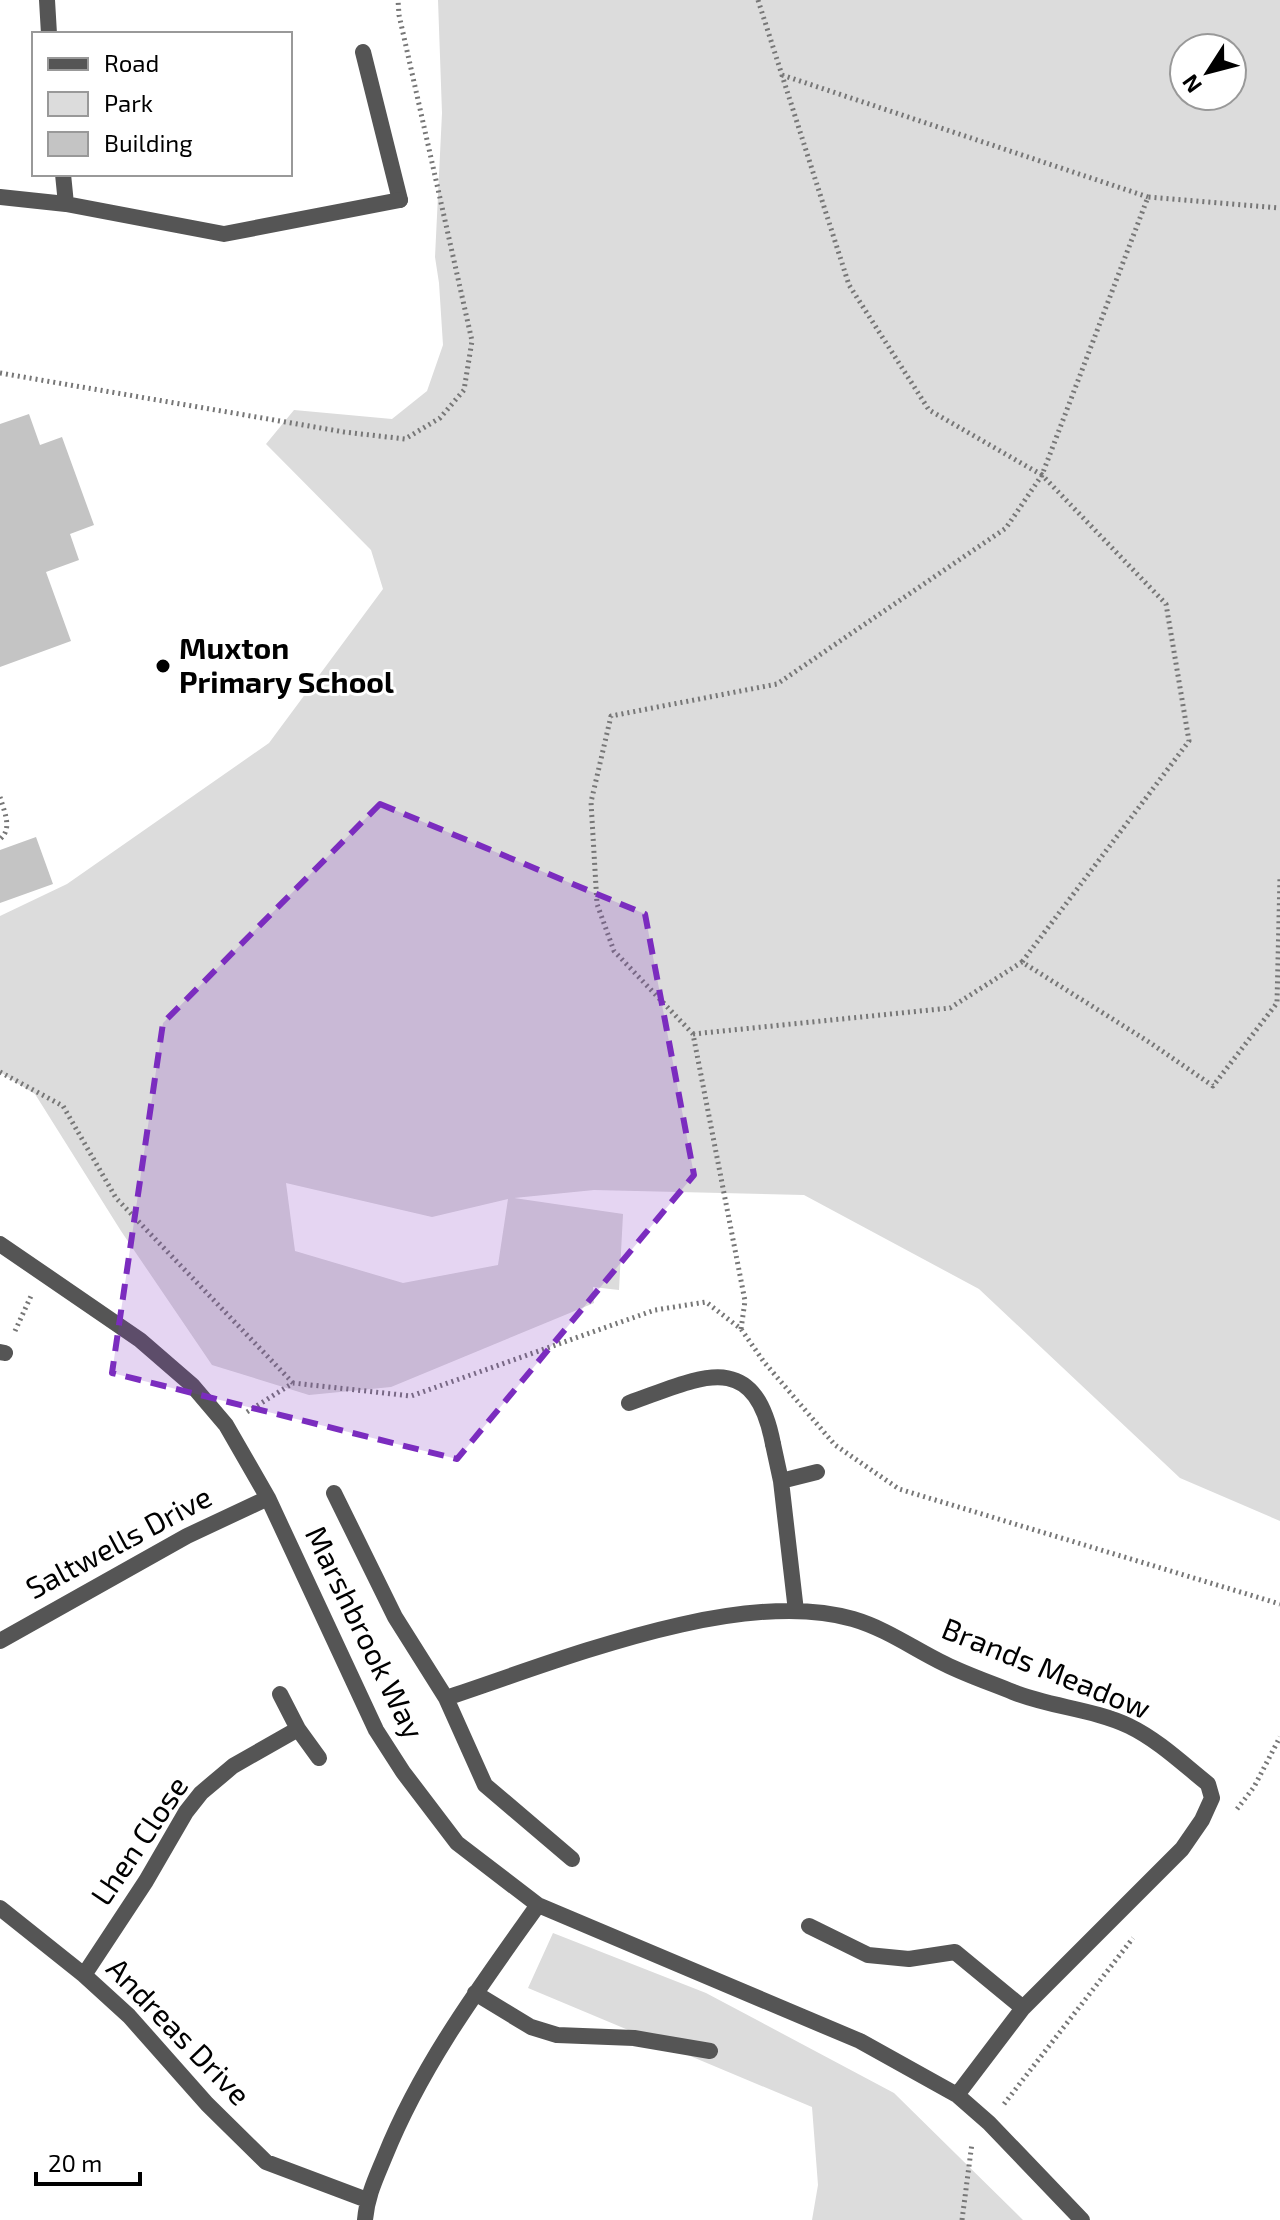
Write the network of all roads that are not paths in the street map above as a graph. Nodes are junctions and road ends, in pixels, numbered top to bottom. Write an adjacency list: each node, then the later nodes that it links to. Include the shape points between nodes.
1 (47, 0): 2 (street)
2 (49, 32)
3 (363, 52): 6 (street, via 400,200 224,234)
4 (63, 176): 6 (street)
5 (0, 197): 6 (street)
6 (66, 204)
7 (0, 1244): 12 (street, Marshbrook Way, via 140,1340 192,1385 226,1425)
8 (629, 1403): 10 (street, via 698,1379 720,1376 739,1381 768,1415)
9 (817, 1472): 10 (street)
10 (781, 1481): 13 (street)
11 (334, 1493): 16 (street, via 395,1617)
12 (268, 1498): 14 (street, Saltwells Drive, via 187,1536); 20 (street, Marshbrook Way, via 376,1730 403,1772 457,1843)
13 (796, 1611): 16 (street, Brands Meadow, via 710,1618); 25 (street, Brands Meadow, via 852,1619 1031,1699 1131,1727 1208,1784 1212,1798 1182,1849)
14 (0, 1641)
15 (280, 1694): 17 (street)
16 (446, 1698): 19 (street, via 485,1785)
17 (298, 1729): 18 (street); 23 (street, Lhen Close, via 233,1766 201,1793)
18 (319, 1758)
19 (572, 1859)
20 (538, 1905): 24 (street); 27 (street, Marshbrook Way, via 860,2041)
21 (0, 1908): 23 (street, Andreas Drive)
22 (809, 1926): 25 (street, via 868,1955 909,1959 955,1952)
23 (84, 1975): 28 (street, Andreas Drive, via 266,2162)
24 (475, 1993): 26 (street, via 531,2027 557,2035 634,2038); 28 (street, via 397,2125)
25 (1023, 2008): 27 (street, Brands Meadow)
26 (710, 2051)
27 (957, 2095): 30 (street, Marshbrook Way)
28 (367, 2200): 29 (street)
29 (365, 2220)
30 (1082, 2220)

